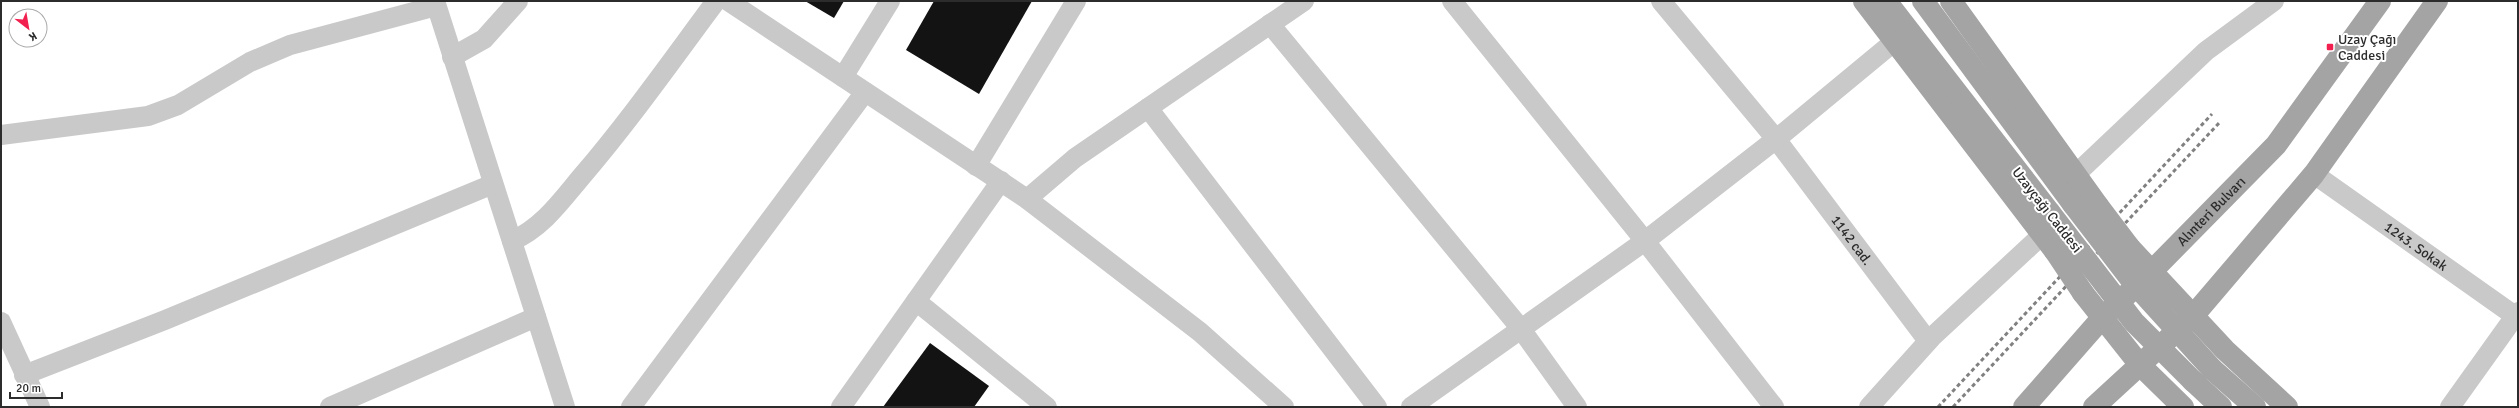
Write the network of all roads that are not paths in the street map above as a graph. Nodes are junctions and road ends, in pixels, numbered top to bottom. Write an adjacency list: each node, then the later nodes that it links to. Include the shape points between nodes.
1 (518, 1): 19 (street, via 484,38)
2 (716, 1): 31 (street, via 609,144 545,220 524,236)
3 (728, 1): 20 (street)
4 (890, 1): 20 (street)
5 (1076, 1): 25 (street)
6 (1304, 1): 17 (street)
7 (1452, 1): 32 (street)
8 (1661, 1): 24 (street, 1142 cad.)
9 (1864, 1): 18 (main road)
10 (1886, 1): 61 (main road, Uzayçağı Caddesi, bridge, via 2134,322)
11 (1923, 1): 62 (main road, Uzayçağı Caddesi, bridge, via 2133,282 2212,369)
12 (1952, 1): 27 (main road)
13 (2274, 1): 27 (street, via 2206,51)
14 (2380, 1): 34 (main road, Alınteri Bulvarı, via 2276,145)
15 (2437, 1): 26 (main road)
16 (436, 4): 19 (street); 23 (street, via 290,45 250,62 178,105 148,116)
17 (1270, 24): 22 (street); 41 (street)
18 (1895, 41): 24 (street); 33 (main road)
19 (452, 57): 29 (street)
20 (842, 77): 21 (street)
21 (865, 92): 25 (street); 49 (street)
22 (1148, 108): 30 (street, via 1075,158); 53 (street)
23 (1, 135)
24 (1776, 139): 32 (street); 42 (street, 1142 cad.)
25 (976, 166): 28 (street)
26 (2314, 174): 36 (main road); 37 (street, 1243. Sokak)
27 (2074, 176): 34 (main road, bridge, via 2129,247)
28 (1001, 181): 30 (street); 35 (street)
29 (493, 184): 31 (street); 44 (street, via 165,320)
30 (1027, 199): 52 (street, via 1200,332)
31 (512, 241): 38 (street)
32 (1645, 241): 41 (street); 56 (street)
33 (2048, 243): 39 (main road, bridge); 42 (street)
34 (2152, 271): 36 (main road); 39 (main road, Alınteri Bulvarı)
35 (916, 301): 45 (street); 50 (street)
36 (2193, 316): 43 (main road); 63 (main road)
37 (2517, 316): 64 (street)
38 (536, 317): 47 (street); 48 (street)
39 (2102, 318): 43 (main road); 58 (main road, Alınteri Bulvarı)
40 (1, 322): 44 (street)
41 (1521, 329): 54 (street); 55 (street)
42 (1928, 341): 57 (street)
43 (2140, 365): 59 (main road); 60 (main road)
44 (24, 375): 46 (street)
45 (1028, 401): 51 (street)
46 (40, 407)
47 (330, 407)
48 (565, 407)
49 (631, 407)
50 (841, 407)
51 (1047, 407)
52 (1284, 407)
53 (1376, 407)
54 (1411, 407)
55 (1577, 407)
56 (1774, 407)
57 (1869, 407)
58 (2024, 407)
59 (2094, 407)
60 (2183, 407)
61 (2221, 407)
62 (2255, 407)
63 (2287, 407)
64 (2450, 407)

